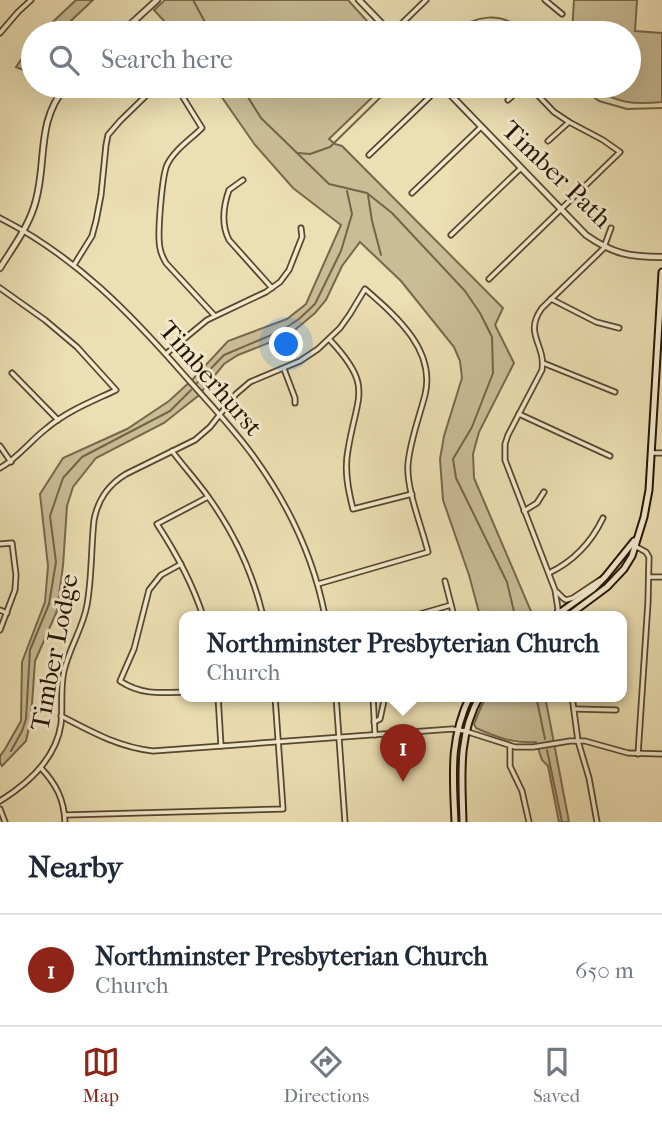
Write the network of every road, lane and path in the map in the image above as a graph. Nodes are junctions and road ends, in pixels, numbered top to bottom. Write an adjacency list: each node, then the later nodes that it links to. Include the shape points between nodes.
1 (31, 0): 10 (street)
2 (157, 0): 7 (street)
3 (359, 0): 8 (street)
4 (426, 0): 9 (street)
5 (545, 0): 6 (street)
6 (562, 14)
7 (134, 21)
8 (379, 21)
9 (404, 21)
10 (0, 33)
11 (57, 98): 28 (street, via 47,119 37,197)
12 (144, 98): 32 (street, via 108,135 96,221)
13 (183, 98): 39 (street, via 202,128 168,163 159,238 166,263)
14 (428, 98): 20 (street)
15 (453, 98): 18 (street, Timber Path)
16 (541, 98): 17 (street)
17 (569, 122): 19 (street); 24 (street, via 620,152)
18 (481, 127): 21 (street, Timber Path); 23 (street)
19 (548, 141)
20 (369, 155)
21 (521, 167): 24 (street, Timber Path); 29 (street)
22 (243, 180): 37 (street, via 227,195 225,230)
23 (412, 193)
24 (561, 209): 30 (street, Timber Path); 35 (street)
25 (0, 218): 28 (street, Timberhurst)
26 (611, 228): 30 (street)
27 (301, 229): 37 (street, via 289,270)
28 (23, 230): 32 (street, Timberhurst); 33 (street)
29 (451, 235)
30 (604, 247): 31 (street, Timber Path, via 629,256); 38 (street)
31 (662, 257)
32 (74, 265): 43 (street, Timberhurst, via 106,291)
33 (0, 268)
34 (662, 272): 41 (main road)
35 (489, 279)
36 (0, 288): 52 (street, via 77,347 116,390)
37 (272, 288): 39 (street)
38 (551, 299): 40 (street, via 596,322); 44 (street, via 534,327)
39 (215, 316): 43 (street)
40 (619, 328)
41 (660, 333): 48 (main road)
42 (330, 340): 45 (street, Timber Lodge); 61 (street, via 351,365 359,387 347,451 353,509); 61 (street, Timber Lodge, via 365,289 420,351 427,375 408,465)
43 (166, 354): 51 (street, Timberhurst)
44 (543, 363): 47 (street); 50 (street)
45 (283, 368): 49 (street); 51 (street, Timber Lodge, via 250,382)
46 (12, 373): 52 (street)
47 (615, 391)
48 (659, 396): 55 (main road)
49 (295, 403)
50 (519, 414): 57 (street); 63 (street, via 504,454)
51 (219, 415): 54 (street, Timber Lodge, via 204,433); 73 (street, Timberhurst, via 275,490)
52 (58, 420): 58 (street)
53 (0, 446): 58 (street)
54 (172, 451): 62 (street); 98 (street, Timber Lodge, via 116,480 99,500 87,607 63,675)
55 (652, 453): 56 (street); 66 (main road, via 648,501)
56 (662, 453)
57 (610, 456)
58 (11, 462): 59 (street)
59 (0, 468)
60 (544, 492): 63 (street)
61 (412, 494): 73 (street, via 428,552)
62 (208, 497): 67 (street, via 157,524); 78 (street, via 243,558)
63 (524, 511): 68 (street)
64 (603, 519): 68 (street, via 579,552)
65 (0, 544): 85 (street, via 12,543 16,585)
66 (633, 545): 69 (main road); 70 (street, via 649,557); 84 (main road, via 632,556 617,577)
67 (181, 564): 77 (street); 87 (street, via 161,575 149,590 134,649 120,681 144,692)
68 (549, 573): 74 (street)
69 (607, 576): 74 (street, via 569,599); 83 (main road)
70 (649, 577): 71 (street); 108 (street)
71 (662, 578)
72 (444, 581): 75 (street)
73 (317, 584): 79 (street, Timberhurst)
74 (555, 590): 82 (street)
75 (451, 605): 80 (street); 81 (street)
76 (0, 610): 85 (street)
77 (202, 611)
78 (262, 611)
79 (324, 611)
80 (430, 611)
81 (453, 611)
82 (557, 611)
83 (562, 611)
84 (575, 611)
85 (7, 613): 86 (street)
86 (0, 630)
87 (179, 692)
88 (218, 702): 106 (street)
89 (275, 702): 105 (street)
90 (336, 702): 103 (street)
91 (373, 702): 99 (street)
92 (384, 702): 99 (street, via 380,719)
93 (468, 702): 100 (main road)
94 (477, 702): 101 (main road)
95 (573, 702): 96 (street)
96 (575, 709): 97 (street); 104 (street)
97 (616, 710)
98 (61, 716): 106 (street, via 135,749); 110 (street, Timber Lodge, via 57,739)
99 (374, 722): 102 (street)
100 (457, 730): 101 (street); 102 (street); 117 (main road)
101 (465, 731): 107 (street); 118 (main road)
102 (375, 735): 103 (street)
103 (339, 738): 105 (street); 116 (street)
104 (578, 741): 107 (street); 108 (street); 120 (street)
105 (278, 742): 106 (street); 113 (street, via 283,808)
106 (221, 746)
107 (510, 746): 119 (street, via 510,766)
108 (638, 754): 109 (street)
109 (662, 754)
110 (41, 768): 111 (street, Timber Lodge); 113 (street, via 59,792)
111 (0, 801)
112 (0, 809): 114 (street)
113 (65, 815): 115 (street)
114 (5, 822)
115 (65, 822)
116 (345, 822)
117 (455, 822)
118 (463, 822)
119 (529, 822)
120 (597, 822)

